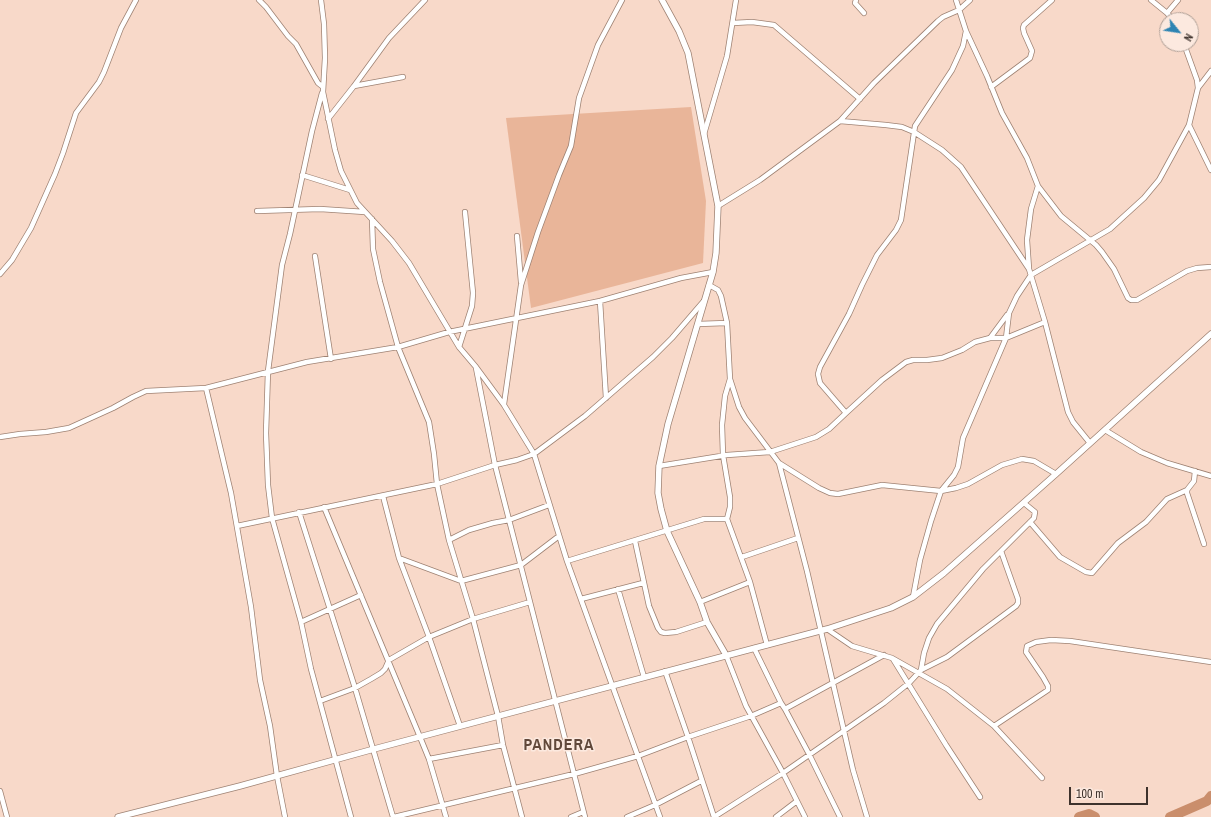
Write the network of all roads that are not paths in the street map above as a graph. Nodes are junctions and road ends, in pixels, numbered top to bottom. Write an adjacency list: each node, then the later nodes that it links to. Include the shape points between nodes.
1 (136, 0): 47 (street, via 121,28 99,82 76,114 61,160 31,228 20,249)
2 (259, 0): 25 (street, via 296,44)
3 (321, 0): 25 (street, via 324,24)
4 (425, 0): 22 (street, via 389,38)
5 (622, 0): 50 (street, via 598,45 582,90 571,146 541,224)
6 (662, 0): 31 (street, via 688,53)
7 (736, 0): 17 (street)
8 (856, 0): 16 (street, via 855,3)
9 (956, 0): 14 (street)
10 (970, 0): 14 (street)
11 (1052, 0): 23 (street, via 1024,25 1024,33 1032,51 1030,58)
12 (1151, 0): 15 (street)
13 (1178, 0): 15 (street)
14 (959, 10): 18 (street); 26 (street, via 938,21)
15 (1167, 12)
16 (864, 13)
17 (733, 23): 26 (street, via 774,25); 31 (street, via 727,56)
18 (966, 31): 23 (street); 30 (street, via 963,46 952,70 919,118)
19 (1185, 52): 24 (street)
20 (1211, 71): 24 (street)
21 (402, 78): 22 (street)
22 (354, 86): 27 (street)
23 (991, 87): 34 (street, via 1027,158)
24 (1198, 88): 29 (street)
25 (323, 89): 27 (street); 33 (street)
26 (860, 99): 28 (street)
27 (328, 118): 35 (street, via 341,171)
28 (840, 121): 30 (street, via 886,125); 36 (street, via 760,180)
29 (1189, 125): 32 (street); 43 (street, via 1159,180 1144,198 1110,229)
30 (914, 132): 46 (street, via 942,150 961,167); 73 (street, via 901,220 862,285 818,374 820,383)
31 (704, 134): 36 (street)
32 (1211, 170)
33 (302, 175): 35 (street); 37 (street)
34 (1038, 186): 43 (street, via 1061,216); 46 (street, via 1031,209 1027,240)
35 (350, 190): 39 (street)
36 (718, 206): 48 (street)
37 (294, 209): 38 (street); 39 (street); 68 (street, via 282,265)
38 (257, 211)
39 (365, 212): 41 (street)
40 (465, 212): 59 (street, via 473,292 472,306)
41 (372, 219): 60 (street, via 409,264); 64 (street, via 373,249)
42 (517, 236): 50 (street)
43 (1090, 241): 45 (street, via 1102,252 1114,269 1128,298 1132,300 1137,300 1187,271); 49 (street)
44 (315, 256): 66 (street)
45 (1211, 267)
46 (1029, 269): 49 (street)
47 (1, 271)
48 (713, 272): 51 (street); 52 (street, via 681,278)
49 (1031, 275): 54 (street); 56 (street)
50 (522, 285): 55 (street)
51 (709, 285): 53 (street); 57 (street, via 718,290 721,296)
52 (600, 301): 55 (street); 71 (street)
53 (704, 301): 58 (street); 71 (street, via 653,357)
54 (1009, 314): 62 (street); 63 (street)
55 (518, 318): 59 (street); 72 (street)
56 (1045, 322): 63 (street); 76 (street, via 1068,412)
57 (727, 323): 58 (street); 69 (street)
58 (698, 324): 82 (street, via 668,424)
59 (464, 329): 60 (street); 65 (street)
60 (449, 332): 64 (street); 65 (street)
61 (1211, 334): 74 (street)
62 (990, 338): 63 (street); 73 (street, via 975,342 942,358 906,362)
63 (1006, 338): 88 (street, via 963,438 958,467)
64 (398, 347): 66 (street); 86 (street, via 429,422)
65 (459, 347): 67 (street)
66 (331, 359): 68 (street)
67 (476, 367): 72 (street); 81 (street)
68 (268, 371): 70 (street); 94 (street, via 268,485)
69 (730, 378): 77 (street, via 739,407); 79 (street, via 722,410)
70 (206, 388): 75 (street, via 146,391 69,428); 98 (street)
71 (606, 398): 78 (street)
72 (504, 405): 78 (street)
73 (846, 413): 77 (street, via 816,437)
74 (1105, 430): 76 (street); 83 (street, via 1141,452)
75 (0, 437)
76 (1090, 443): 84 (street)
77 (770, 452): 79 (street); 80 (street)
78 (534, 454): 81 (street); 91 (street)
79 (723, 455): 82 (street); 95 (street, via 730,497)
80 (779, 463): 88 (street, via 830,493 838,494 882,485); 101 (street)
81 (495, 465): 86 (street); 96 (street)
82 (659, 466): 99 (street, via 658,493)
83 (1195, 471): 85 (street); 87 (street, via 1194,481)
84 (1056, 474): 88 (street, via 1034,461 1016,460 968,484); 90 (street)
85 (1211, 476)
86 (437, 484): 89 (street); 102 (street)
87 (1187, 490): 97 (street, via 1167,499 1146,522 1118,543 1090,573 1060,557); 104 (street)
88 (941, 491): 115 (street, via 930,521)
89 (383, 496): 92 (street); 107 (street)
90 (1024, 503): 97 (street, via 1035,512); 115 (street, via 944,573)
91 (550, 505): 96 (street); 100 (street)
92 (324, 507): 93 (street); 114 (street)
93 (299, 512): 94 (street); 119 (street)
94 (272, 518): 98 (street); 121 (street)
95 (727, 519): 99 (street, via 704,519); 106 (street)
96 (509, 520): 102 (street, via 469,530); 109 (street)
97 (1030, 522): 105 (street)
98 (237, 526): 159 (street)
99 (667, 531): 103 (street); 118 (street)
100 (559, 536): 108 (street); 109 (street)
101 (798, 538): 106 (street); 124 (street)
102 (449, 540): 110 (street)
103 (634, 540): 108 (street); 112 (street)
104 (1204, 544)
105 (1001, 551): 134 (street, via 937,624 929,638); 134 (street, via 1018,599 1016,606 947,657)
106 (742, 557): 111 (street)
107 (399, 558): 110 (street); 125 (street)
108 (567, 561): 116 (street)
109 (521, 565): 110 (street); 117 (street)
110 (461, 581): 120 (street)
111 (750, 582): 118 (street); 126 (street)
112 (643, 583): 113 (street); 122 (street, via 649,606 661,632 676,632)
113 (618, 589): 116 (street); 135 (street)
114 (361, 595): 119 (street); 131 (street)
115 (913, 596): 123 (street, via 891,608)
116 (581, 599): 138 (street)
117 (530, 602): 120 (street); 141 (street)
118 (700, 602): 122 (street)
119 (330, 610): 121 (street); 139 (street)
120 (473, 619): 125 (street); 144 (street)
121 (301, 622): 140 (street)
122 (707, 622): 128 (street)
123 (828, 629): 124 (street); 129 (street, via 852,646)
124 (820, 631): 126 (street); 137 (street)
125 (429, 637): 131 (street); 146 (street)
126 (767, 645): 127 (street)
127 (754, 648): 128 (street); 142 (street)
128 (726, 655): 133 (street); 145 (street)
129 (884, 655): 130 (street); 137 (street)
130 (892, 658): 134 (street); 136 (street)
131 (389, 660): 139 (street, via 381,673); 149 (street)
132 (1211, 662): 147 (street, via 1070,641 1036,642 1027,646 1026,652 1043,677 1048,690)
133 (665, 671): 135 (street); 150 (street)
134 (920, 671): 136 (street); 147 (street)
135 (644, 677): 138 (street)
136 (909, 683): 148 (street); 164 (street)
137 (833, 684): 143 (street); 148 (street)
138 (612, 685): 141 (street); 154 (street)
139 (355, 688): 140 (street); 152 (street)
140 (320, 701): 155 (street)
141 (555, 701): 144 (street); 158 (street)
142 (781, 703): 143 (street); 145 (street)
143 (786, 709): 153 (street)
144 (498, 716): 146 (street); 151 (street)
145 (751, 716): 150 (street); 157 (street)
146 (460, 726): 149 (street)
147 (994, 726): 160 (street)
148 (844, 730): 153 (street); 185 (street)
149 (420, 736): 152 (street); 156 (street)
150 (688, 737): 154 (street); 161 (street)
151 (503, 745): 156 (street); 162 (street)
152 (374, 749): 155 (street); 175 (street)
153 (809, 754): 157 (street); 184 (street)
154 (638, 756): 158 (street); 167 (street)
155 (335, 759): 159 (street); 174 (street)
156 (429, 759): 166 (street)
157 (783, 773): 165 (street); 181 (street)
158 (574, 774): 162 (street); 168 (street)
159 (277, 776): 169 (street); 173 (street)
160 (1042, 778)
161 (701, 781): 167 (street); 181 (street)
162 (514, 789): 166 (street); 170 (street)
163 (0, 791): 171 (street)
164 (980, 797)
165 (797, 801): 182 (street); 183 (street)
166 (443, 805): 175 (street); 176 (street)
167 (655, 805): 179 (street); 180 (street)
168 (584, 815): 178 (street)
169 (132, 816): 172 (street)
170 (522, 816): 177 (street)
171 (7, 817)
172 (118, 817)
173 (285, 817)
174 (351, 817)
175 (393, 817)
176 (446, 817)
177 (516, 817)
178 (571, 817)
179 (627, 817)
180 (660, 817)
181 (714, 817)
182 (776, 817)
183 (805, 817)
184 (840, 817)
185 (867, 817)

